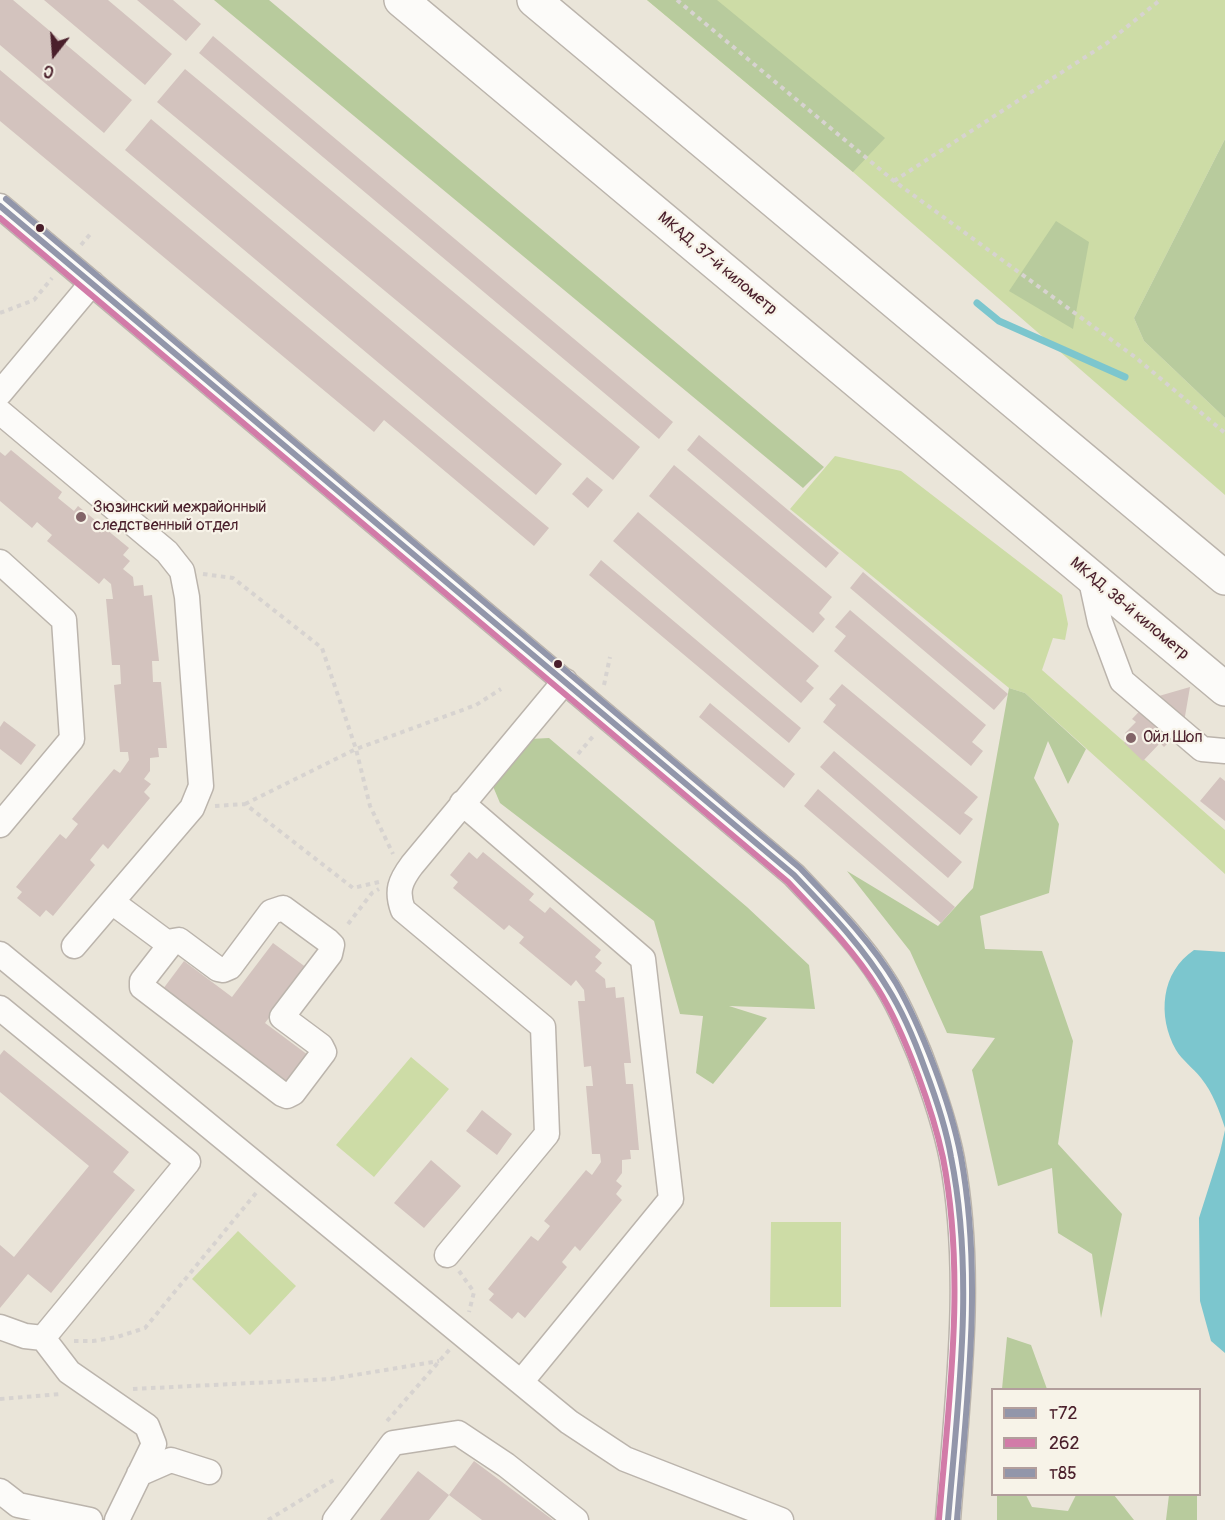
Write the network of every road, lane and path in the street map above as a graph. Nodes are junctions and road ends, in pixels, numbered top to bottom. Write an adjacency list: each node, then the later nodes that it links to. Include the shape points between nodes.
1 (401, 0): 13 (highway, МКАД, 37-й километр)
2 (534, 0): 17 (highway)
3 (677, 0): 5 (path)
4 (1160, 0): 5 (path, via 1107,43)
5 (894, 181): 12 (path, via 1135,357)
6 (0, 206): 7 (street)
7 (92, 283): 10 (street); 18 (street)
8 (33, 300): 9 (path)
9 (0, 313)
10 (0, 393)
11 (0, 412): 15 (street, via 167,552)
12 (1225, 432)
13 (1033, 528): 16 (highway, МКАД, 38-й километр)
14 (0, 562): 26 (street, via 64,620 72,739)
15 (182, 571): 21 (path, via 233,578 322,648); 25 (street, via 201,786)
16 (1090, 576): 20 (highway, МКАД, 38-й километр); 22 (street, via 1100,622 1122,681 1202,749)
17 (1225, 578)
18 (565, 681): 23 (street); 54 (street, via 794,874 845,929 882,977 907,1024 937,1098 952,1158 962,1238 962,1336)
19 (501, 689): 21 (path, via 476,705)
20 (1225, 689)
21 (356, 749): 24 (path); 27 (path, via 370,806)
22 (1225, 751)
23 (462, 803): 27 (street); 40 (street, via 643,959 671,1199)
24 (245, 804): 25 (path); 27 (path, via 353,888)
25 (192, 808): 28 (street)
26 (0, 825)
27 (403, 876): 29 (path, via 372,893); 35 (street, via 398,889 403,910 543,1027 548,1134)
28 (112, 902): 30 (street); 31 (street)
29 (348, 924)
30 (170, 945): 30 (street, via 142,981 142,987 282,1094 293,1093 324,1052 282,1017 330,954 332,945 283,908 271,912 227,969 218,969 179,940)
31 (74, 946)
32 (0, 954): 34 (street)
33 (0, 1008): 38 (street, via 188,1162)
34 (270, 1176): 37 (street); 38 (path, via 145,1328 93,1341)
35 (447, 1256): 37 (path, via 474,1292)
36 (0, 1327): 38 (street)
37 (462, 1335): 39 (path); 40 (street)
38 (43, 1338): 41 (street, via 69,1372)
39 (440, 1361): 41 (path, via 331,1379); 43 (path)
40 (521, 1382): 53 (street, via 569,1422 625,1459)
41 (96, 1391): 42 (path); 45 (street, via 147,1426 154,1444)
42 (0, 1399)
43 (385, 1423)
44 (209, 1472): 45 (street, via 171,1460)
45 (139, 1474): 49 (street)
46 (339, 1476): 50 (path)
47 (0, 1491): 48 (street, via 18,1505)
48 (90, 1520)
49 (117, 1520)
50 (268, 1520)
51 (335, 1520): 52 (street, via 393,1443 458,1433)
52 (576, 1520)
53 (781, 1520)
54 (948, 1520)

